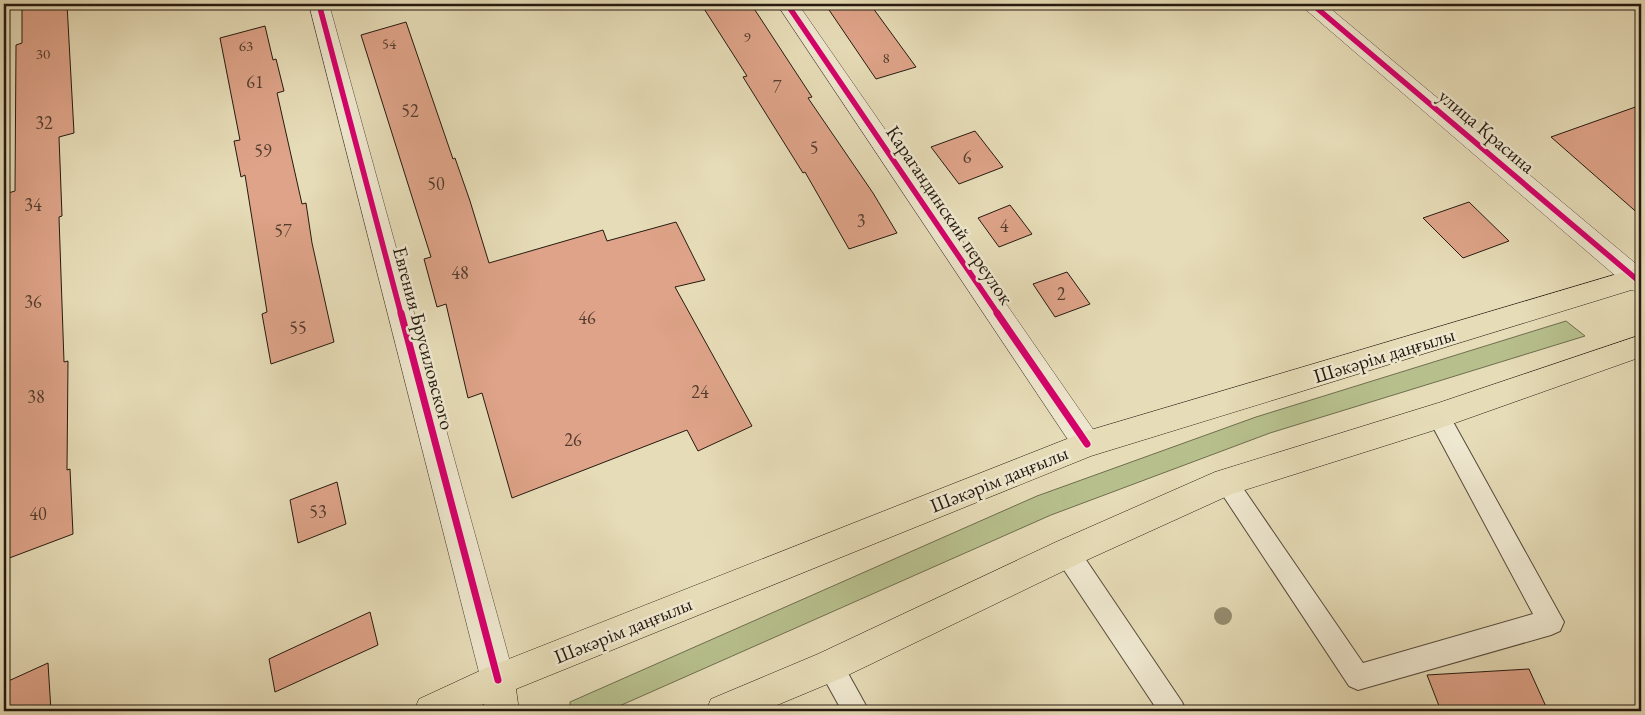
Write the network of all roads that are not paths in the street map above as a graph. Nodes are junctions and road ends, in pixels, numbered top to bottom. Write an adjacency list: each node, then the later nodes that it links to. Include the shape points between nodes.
1 (319, 4): 11 (street, Евгения Брусиловского)
2 (787, 4): 7 (street, Карагандинский переулок)
3 (1312, 4): 4 (street, улица Красина)
4 (1640, 279): 7 (main road, Шәкәрім даңғылы)
5 (1641, 346): 6 (main road)
6 (1438, 416): 8 (main road); 8 (lane, via 1550,622 1358,677)
7 (1087, 444): 11 (main road, Шәкәрім даңғылы)
8 (1226, 482): 9 (main road)
9 (1067, 553): 10 (main road); 15 (lane)
10 (830, 666): 13 (main road); 14 (lane)
11 (500, 696): 12 (main road, Шәкәрім даңғылы)
12 (431, 711)
13 (723, 711)
14 (856, 711)
15 (1173, 711)

